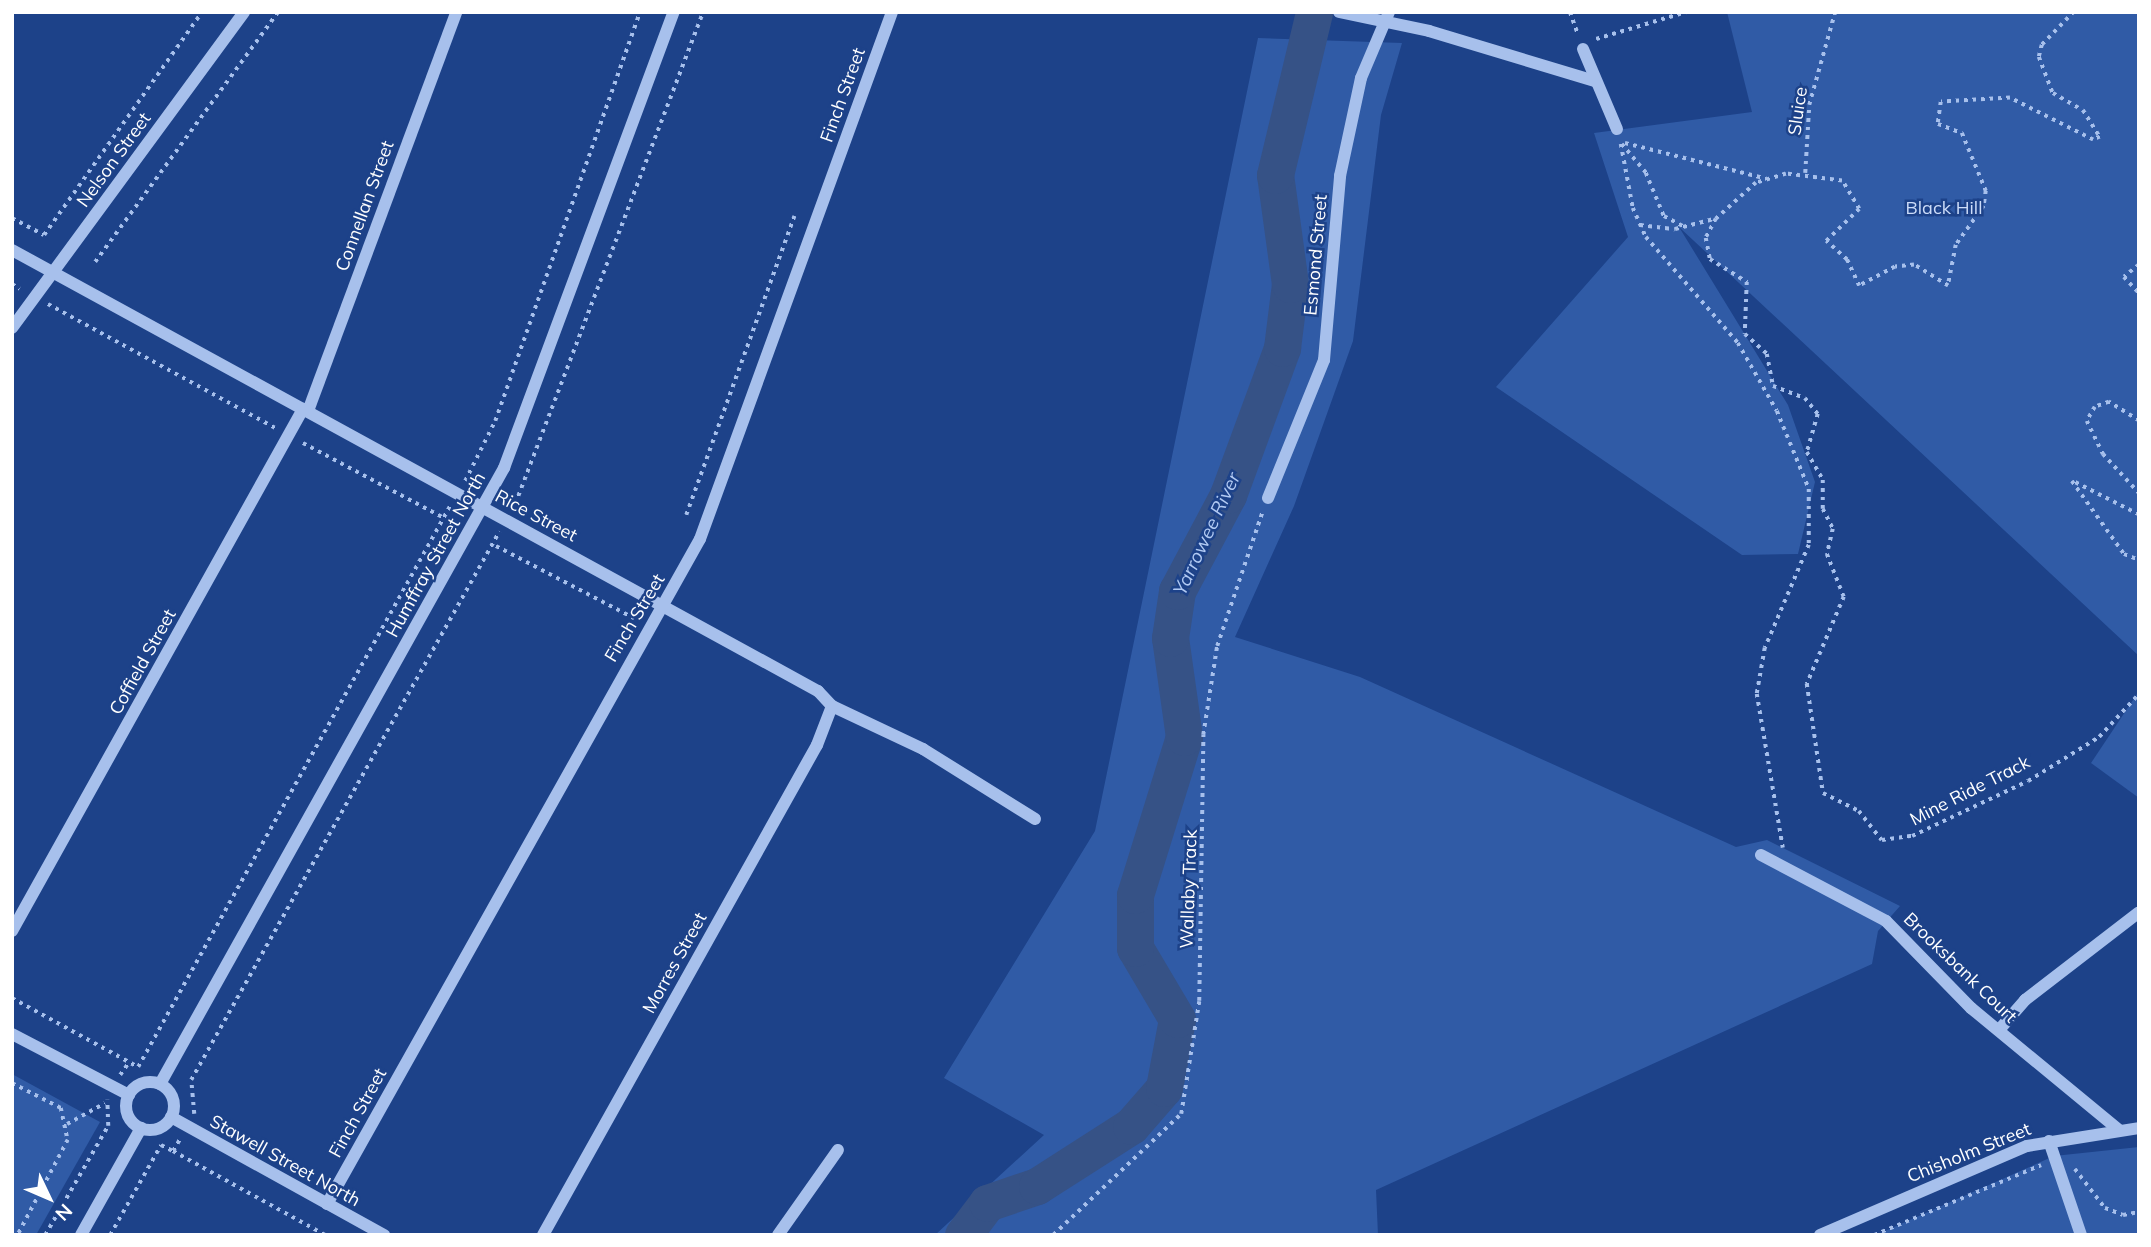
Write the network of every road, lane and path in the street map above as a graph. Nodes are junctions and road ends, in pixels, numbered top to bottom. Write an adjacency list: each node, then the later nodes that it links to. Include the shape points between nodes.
1 (202, 12): 21 (path, via 44,235)
2 (244, 12): 28 (street, Nelson Street)
3 (278, 12): 26 (path)
4 (456, 12): 33 (street, Connellan Street)
5 (640, 12): 37 (path, via 495,421)
6 (674, 12): 40 (street, Humffray Street North, via 524,421)
7 (703, 12): 39 (path)
8 (892, 12): 47 (street, Finch Street, via 700,539)
9 (1340, 12): 14 (street)
10 (1570, 12): 15 (path)
11 (1686, 12): 15 (path)
12 (1835, 12): 18 (path, Sluice, via 1809,105)
13 (2074, 12): 18 (path, via 2042,45 2039,57 2053,93 2083,110 2100,137 2093,140 2010,98 1941,102 1938,124 1962,133 1986,191 1984,206 1956,244 1948,286 1914,265 1895,267 1859,286 1847,260 1826,241 1859,209 1853,192 1842,181)
14 (1386, 16): 16 (street); 38 (street, Esmond Street, via 1361,78 1340,177 1324,360)
15 (1582, 46): 16 (street)
16 (1595, 81): 17 (street)
17 (1619, 135): 19 (path); 23 (path); 24 (path, via 1646,173 1664,216)
18 (1805, 174): 19 (path)
19 (1769, 180): 22 (path, via 1756,183)
20 (794, 216): 41 (path)
21 (12, 218)
22 (1716, 219): 24 (path); 49 (path, Mine Ride Track, via 1706,238 1710,258 1747,282 1752,292 1745,334 1767,354 1773,386 1805,398 1818,414 1807,452 1824,480 1824,509 1833,529 1827,554 1844,597 1807,684 1823,793 1859,811 1882,840 1912,836 2028,781 2099,737)
23 (1640, 225): 24 (path); 53 (path, via 1659,256 1738,343 1782,420 1809,489 1809,545 1765,648 1756,694 1775,821)
24 (1685, 227)
25 (12, 250): 28 (street, Rice Street)
26 (95, 262)
27 (2139, 265): 30 (path, via 2124,277)
28 (53, 272): 31 (street, Nelson Street); 33 (street, Rice Street)
29 (12, 284): 31 (path)
30 (2139, 293)
31 (35, 297): 32 (street, Nelson Street); 35 (path)
32 (12, 328)
33 (305, 410): 35 (street, Coffield Street); 37 (street, Rice Street)
34 (2139, 421): 36 (path, via 2109,402 2095,407 2087,421 2103,454)
35 (289, 435): 43 (path); 55 (street, Coffield Street)
36 (2139, 493)
37 (458, 494): 40 (street, Rice Street); 43 (path)
38 (1268, 498): 85 (path, Wallaby Track, via 1217,646 1203,735 1207,781 1199,1001 1181,1114)
39 (515, 504)
40 (483, 508): 47 (street, Rice Street); 61 (street, Humffray Street North)
41 (686, 515)
42 (2139, 515): 46 (path, via 2072,481 2124,554)
43 (443, 518): 59 (path, via 138,1067)
44 (499, 533): 68 (path, via 191,1080 197,1107)
45 (496, 546): 48 (path)
46 (2139, 560)
47 (663, 605): 50 (street, Rice Street, via 818,691); 75 (street, Finch Street)
48 (634, 618)
49 (2139, 694)
50 (832, 706): 51 (street, Rice Street, via 923,749); 83 (street, Morres Street, via 817,745)
51 (1035, 819)
52 (1761, 855): 53 (street, Brooksbank Court)
53 (1796, 870): 57 (street, Brooksbank Court, via 1886,921)
54 (2138, 913): 57 (street, via 2025,1000)
55 (12, 931)
56 (12, 998): 59 (path)
57 (1999, 1030): 70 (street, Brooksbank Court)
58 (12, 1034): 62 (street)
59 (129, 1062): 62 (path)
60 (12, 1083): 66 (path, via 61,1108)
61 (160, 1084): 63 (street, via 143,1083); 65 (street, via 173,1098)
62 (112, 1087): 63 (street); 64 (path)
63 (129, 1096): 67 (street, via 129,1117)
64 (105, 1103): 66 (path); 78 (path, via 108,1126)
65 (171, 1117): 67 (street, via 159,1128); 68 (street, Stawell Street North)
66 (67, 1124): 77 (path, via 68,1140 52,1178)
67 (141, 1128): 79 (street)
68 (187, 1128): 73 (path); 75 (street, Stawell Street North)
69 (2139, 1128): 70 (street, Chisholm Street)
70 (2119, 1130): 71 (street, Chisholm Street)
71 (2049, 1141): 74 (street); 86 (street, Chisholm Street)
72 (838, 1150): 84 (street)
73 (173, 1151): 80 (path, via 161,1145); 81 (path)
74 (2056, 1163): 76 (path, via 2080,1172 2111,1212); 87 (path, via 2020,1171); 88 (street)
75 (327, 1204): 82 (street, Stawell Street North)
76 (2139, 1212)
77 (18, 1235)
78 (45, 1235)
79 (81, 1235)
80 (110, 1235)
81 (326, 1235)
82 (384, 1235)
83 (543, 1235)
84 (778, 1235)
85 (1053, 1235)
86 (1819, 1235)
87 (1874, 1235)
88 (2081, 1235)

